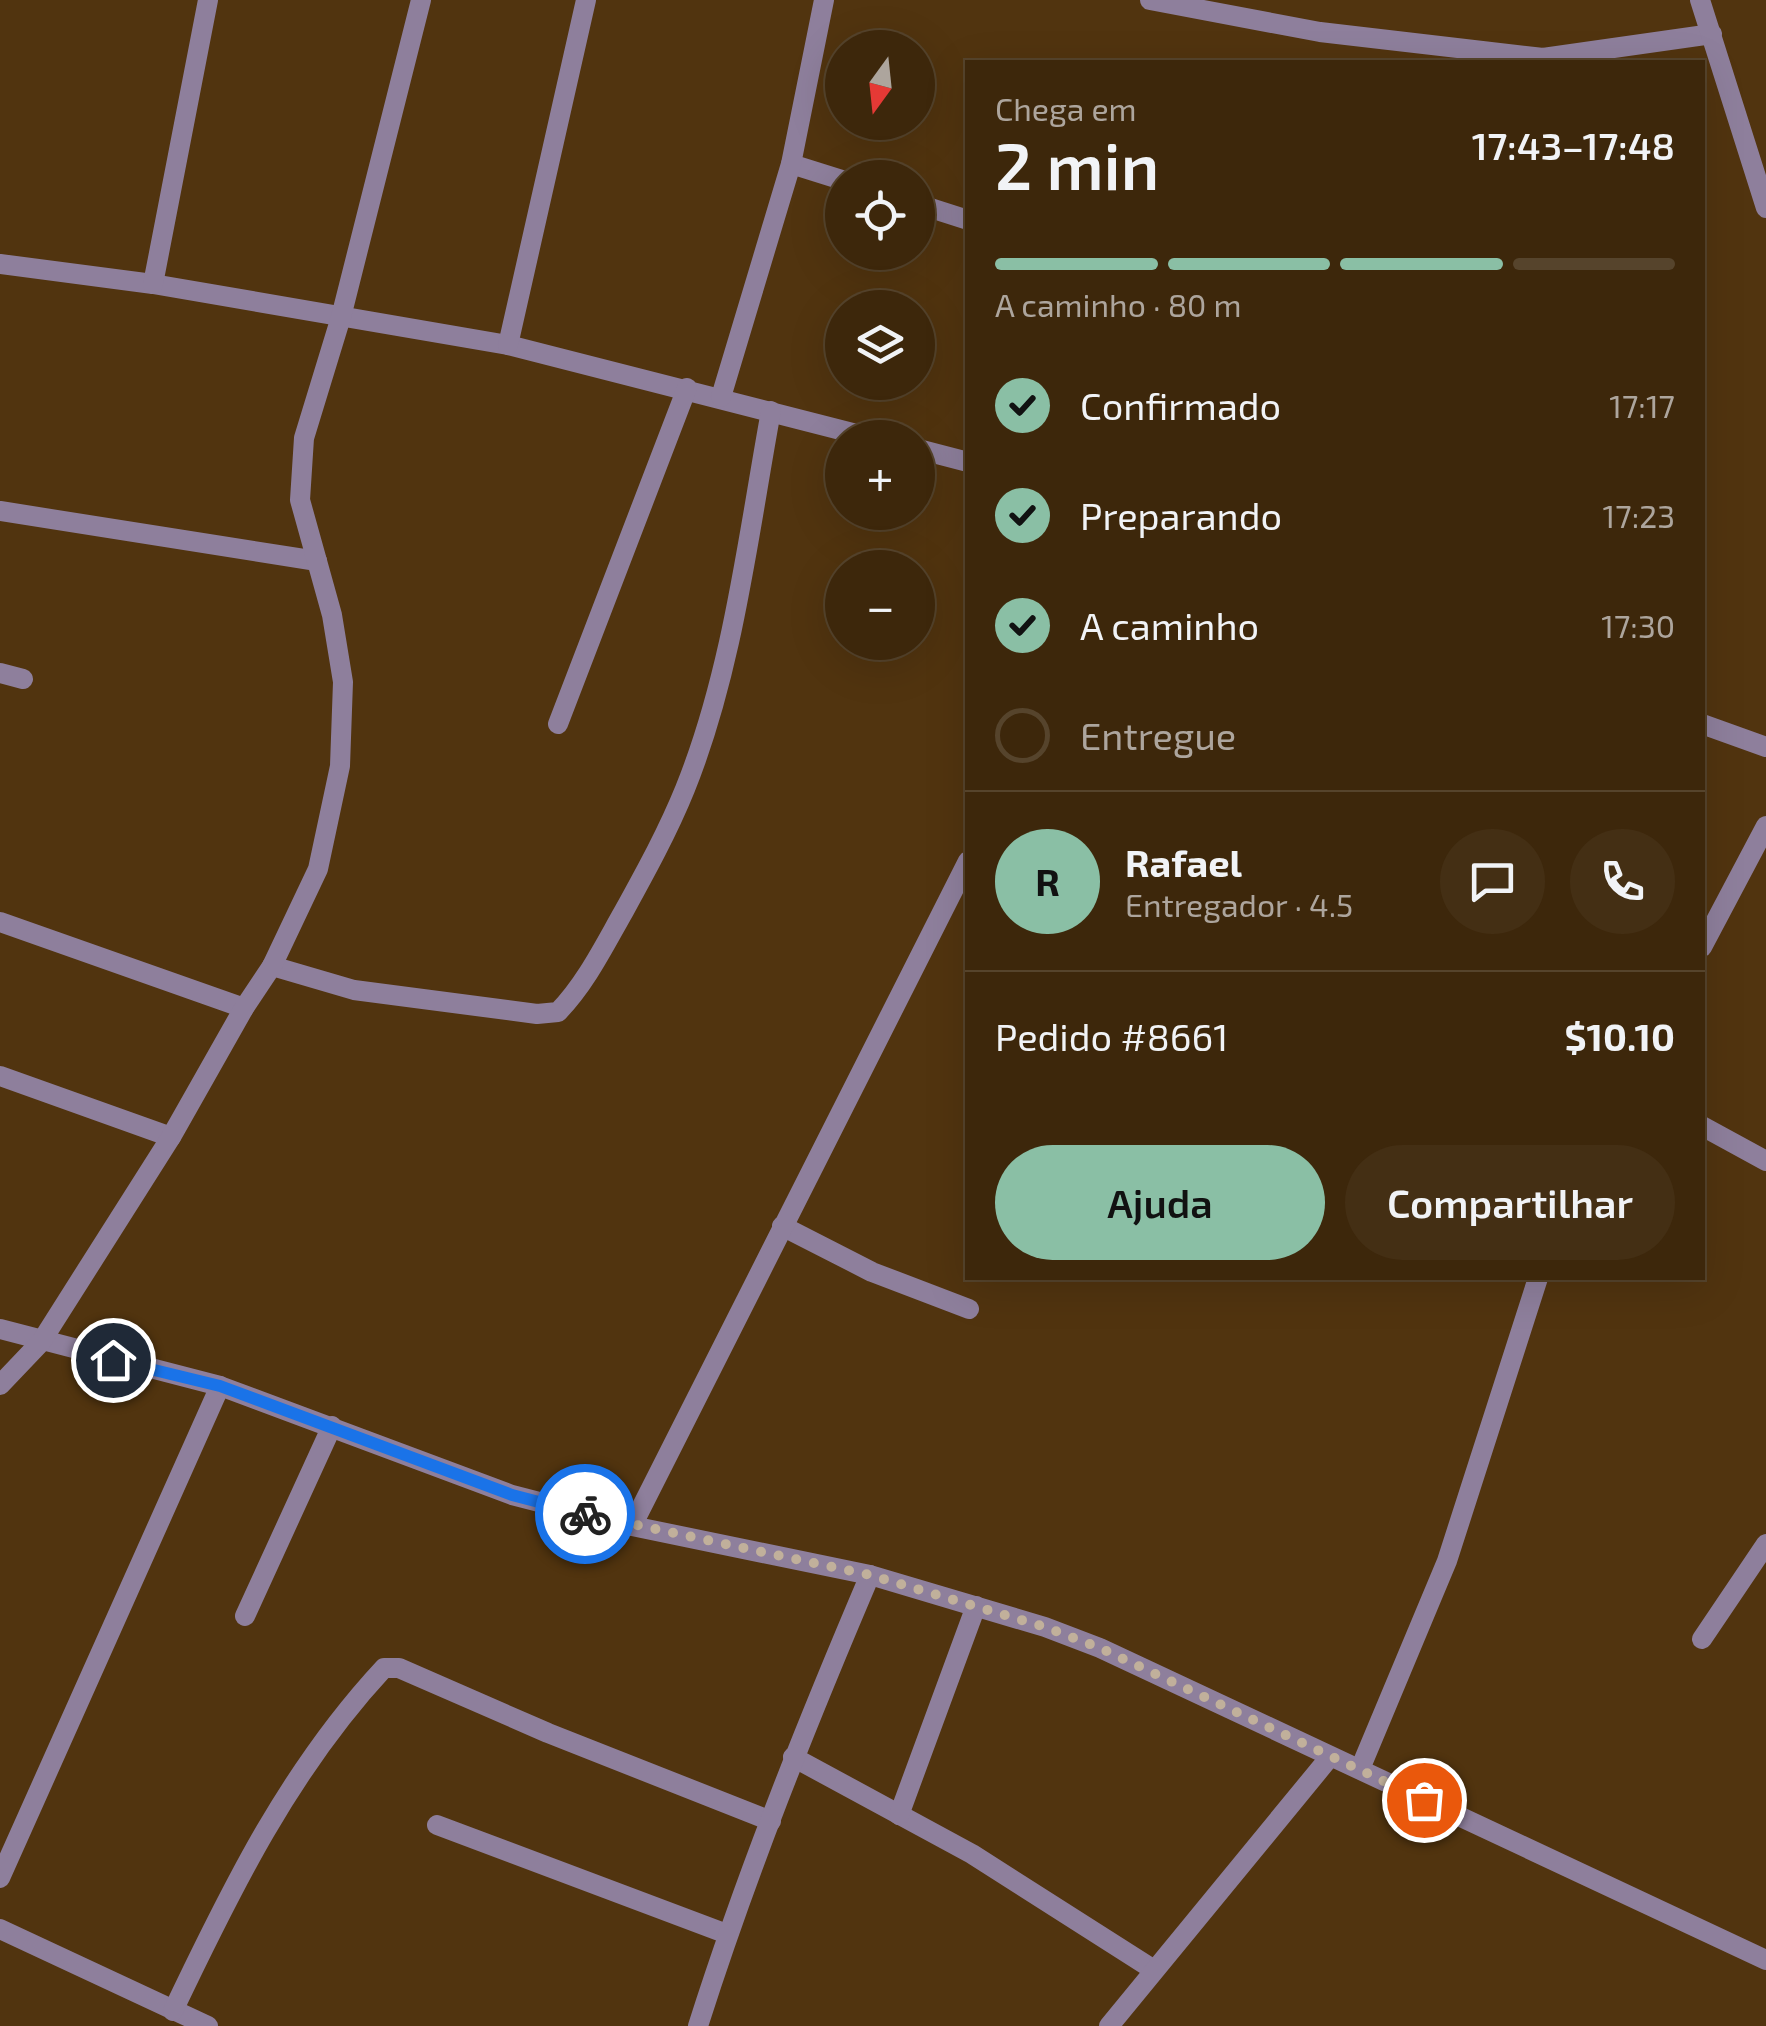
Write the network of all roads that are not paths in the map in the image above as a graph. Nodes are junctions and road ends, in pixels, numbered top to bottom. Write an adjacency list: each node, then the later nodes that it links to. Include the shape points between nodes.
1 (208, 0): 15 (street)
2 (421, 0): 16 (street)
3 (586, 0): 17 (street)
4 (824, 0): 9 (street)
5 (1150, 0): 8 (street, via 1320,32)
6 (1701, 0): 7 (street)
7 (1712, 34): 8 (street); 11 (street)
8 (1543, 60)
9 (791, 164): 10 (street); 19 (street)
10 (825, 175)
11 (1766, 208)
12 (935, 209): 13 (street)
13 (965, 219)
14 (0, 264): 15 (street)
15 (153, 284): 16 (street)
16 (341, 317): 17 (street); 25 (street, via 304,438 300,500)
17 (508, 345): 18 (street)
18 (687, 388): 19 (street); 28 (street)
19 (720, 397): 20 (street)
20 (772, 411): 21 (street); 35 (street, via 732,618 686,788 579,991 558,1012 537,1014 354,990)
21 (825, 425)
22 (935, 454): 23 (street)
23 (965, 461)
24 (0, 511): 25 (street)
25 (317, 560): 35 (street, via 343,682 340,766 318,868)
26 (0, 673): 27 (street)
27 (24, 678)
28 (558, 724)
29 (1705, 725): 30 (street)
30 (1766, 746)
31 (1766, 826): 34 (street)
32 (965, 868): 41 (street)
33 (0, 922): 36 (street)
34 (1705, 941)
35 (272, 966): 36 (street)
36 (244, 1008): 39 (street)
37 (0, 1076): 39 (street)
38 (1705, 1128): 40 (street)
39 (171, 1137): 45 (street)
40 (1766, 1162)
41 (782, 1226): 43 (street, via 872,1272); 49 (street)
42 (1537, 1280): 57 (street, via 1447,1560)
43 (969, 1310)
44 (0, 1329): 45 (street)
45 (42, 1342): 46 (street); 47 (street)
46 (0, 1384)
47 (220, 1386): 48 (street); 61 (street)
48 (332, 1426): 49 (street, via 512,1495); 53 (street)
49 (632, 1526): 51 (street)
50 (1766, 1544): 54 (street)
51 (870, 1575): 52 (street); 55 (street)
52 (976, 1606): 56 (street, via 1100,1648); 58 (street)
53 (244, 1616)
54 (1702, 1638)
55 (793, 1757): 58 (street); 59 (street)
56 (1329, 1758): 57 (street); 65 (street)
57 (1360, 1769): 64 (street)
58 (899, 1815): 65 (street)
59 (771, 1821): 63 (street); 66 (street, via 399,1668 384,1668 304,1765 251,1850)
60 (437, 1824): 63 (street)
61 (0, 1878)
62 (0, 1929): 66 (street)
63 (727, 1934): 68 (street)
64 (1766, 1960)
65 (1154, 1970): 69 (street)
66 (173, 2011): 67 (street)
67 (208, 2026)
68 (698, 2026)
69 (1109, 2026)

